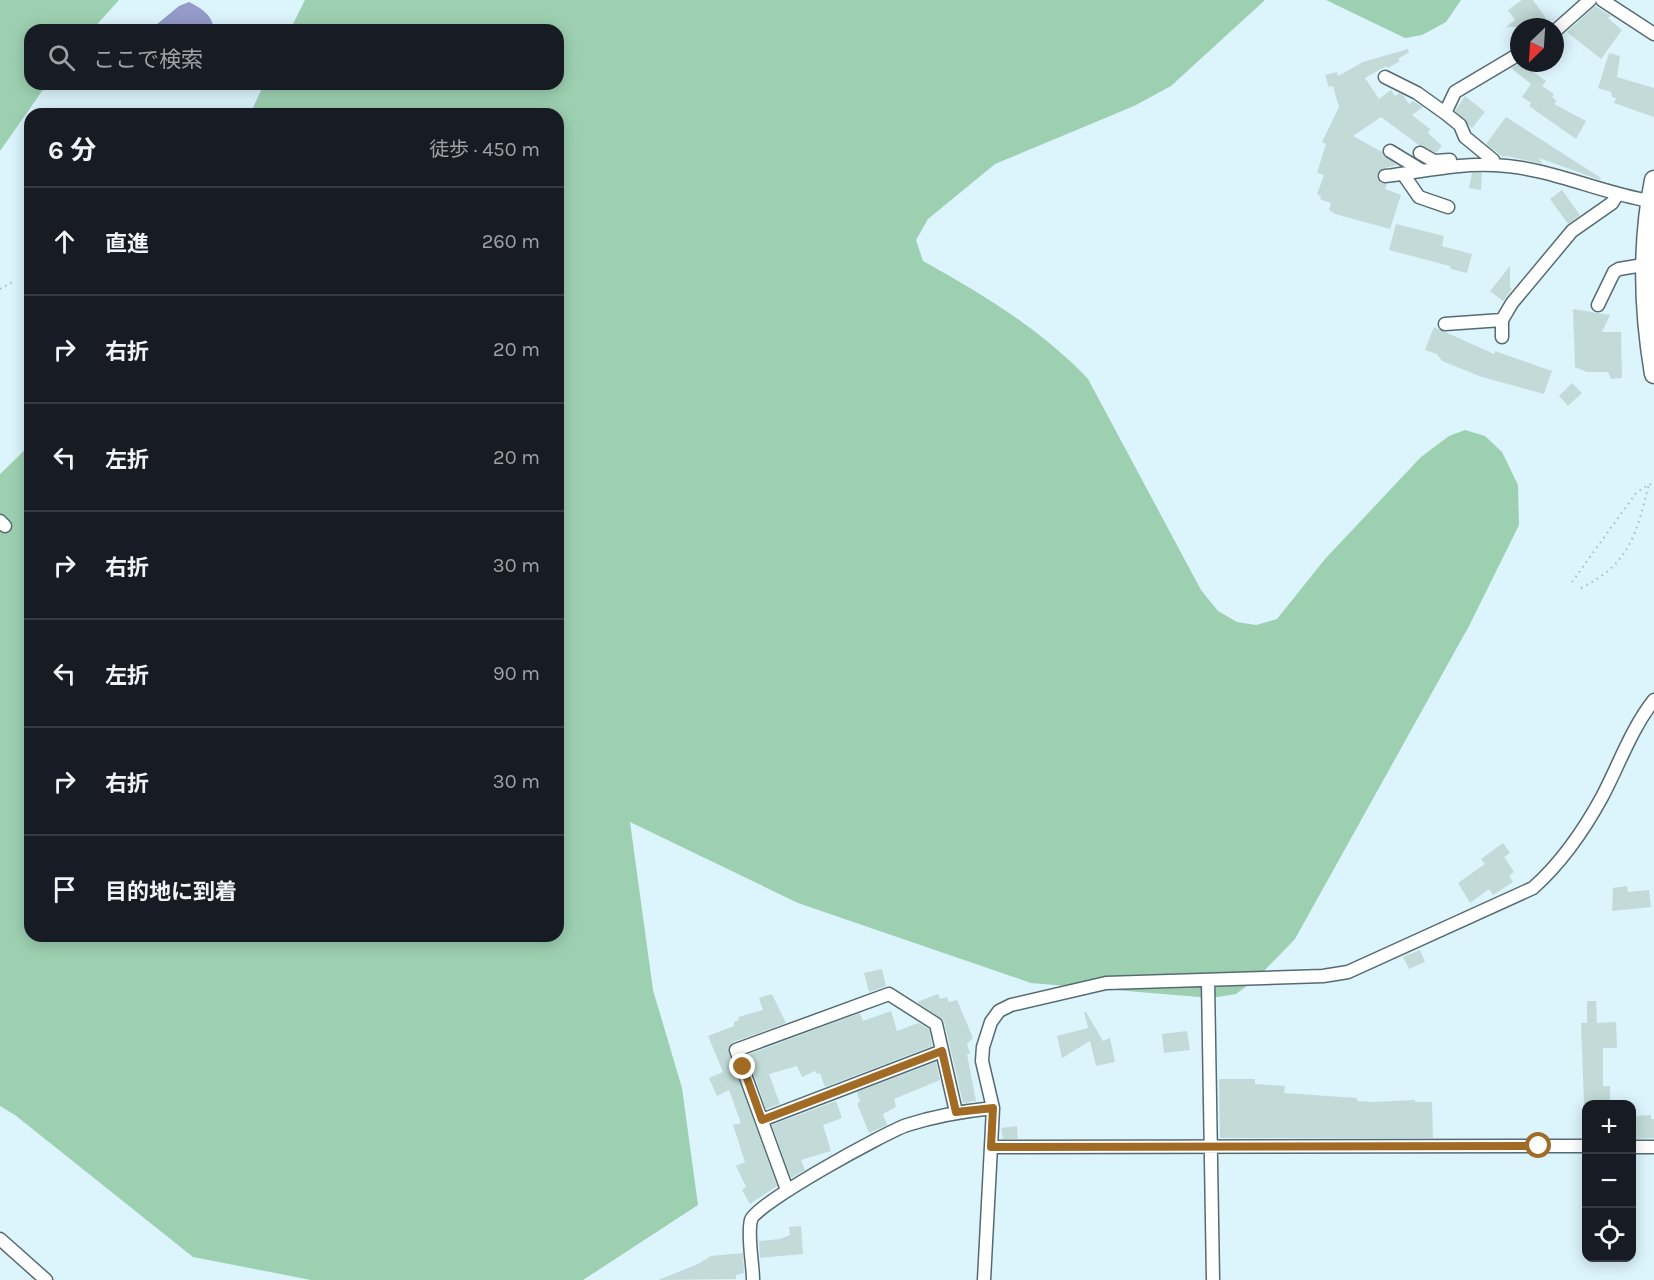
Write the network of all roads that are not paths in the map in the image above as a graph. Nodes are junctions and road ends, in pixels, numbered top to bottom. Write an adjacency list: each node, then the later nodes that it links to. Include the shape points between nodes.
1 (1590, 0): 3 (street)
2 (1602, 0): 4 (street)
3 (1564, 23)
4 (1654, 34)
5 (1510, 59): 7 (street, via 1455,92)
6 (1385, 77): 7 (street)
7 (1445, 113): 10 (street)
8 (1390, 151): 12 (street)
9 (1420, 153): 11 (street, via 1434,161 1455,162)
10 (1495, 165): 11 (street); 16 (street, via 1557,176)
11 (1457, 166): 12 (street)
12 (1421, 170): 13 (street)
13 (1403, 174): 14 (street); 18 (street, via 1419,197)
14 (1385, 176)
15 (1654, 180): 17 (main road)
16 (1617, 195): 17 (street); 21 (street, via 1612,203 1572,231)
17 (1650, 201): 19 (main road)
18 (1448, 207)
19 (1643, 266): 20 (street, via 1614,272); 24 (main road, via 1646,326)
20 (1598, 305)
21 (1502, 320): 22 (street); 23 (street)
22 (1445, 324)
23 (1502, 337)
24 (1654, 375)
25 (1654, 700): 26 (street, via 1637,724 1582,829 1552,871 1533,888 1348,972)
26 (1208, 981): 28 (street, via 1106,983 999,1011 991,1022 982,1061); 31 (street)
27 (942, 1051): 29 (street); 30 (street); 30 (street, via 936,1024 889,994 736,1050)
28 (993, 1108): 29 (street); 34 (street)
29 (956, 1112): 36 (street, via 905,1125)
30 (762, 1120): 36 (street)
31 (1210, 1146): 32 (street); 34 (street); 41 (street)
32 (1582, 1146)
33 (1636, 1146): 35 (street)
34 (991, 1147): 40 (street)
35 (1654, 1147)
36 (787, 1190): 39 (street, via 756,1210 751,1220)
37 (0, 1239): 38 (street)
38 (46, 1280)
39 (753, 1280)
40 (984, 1280)
41 (1213, 1280)

